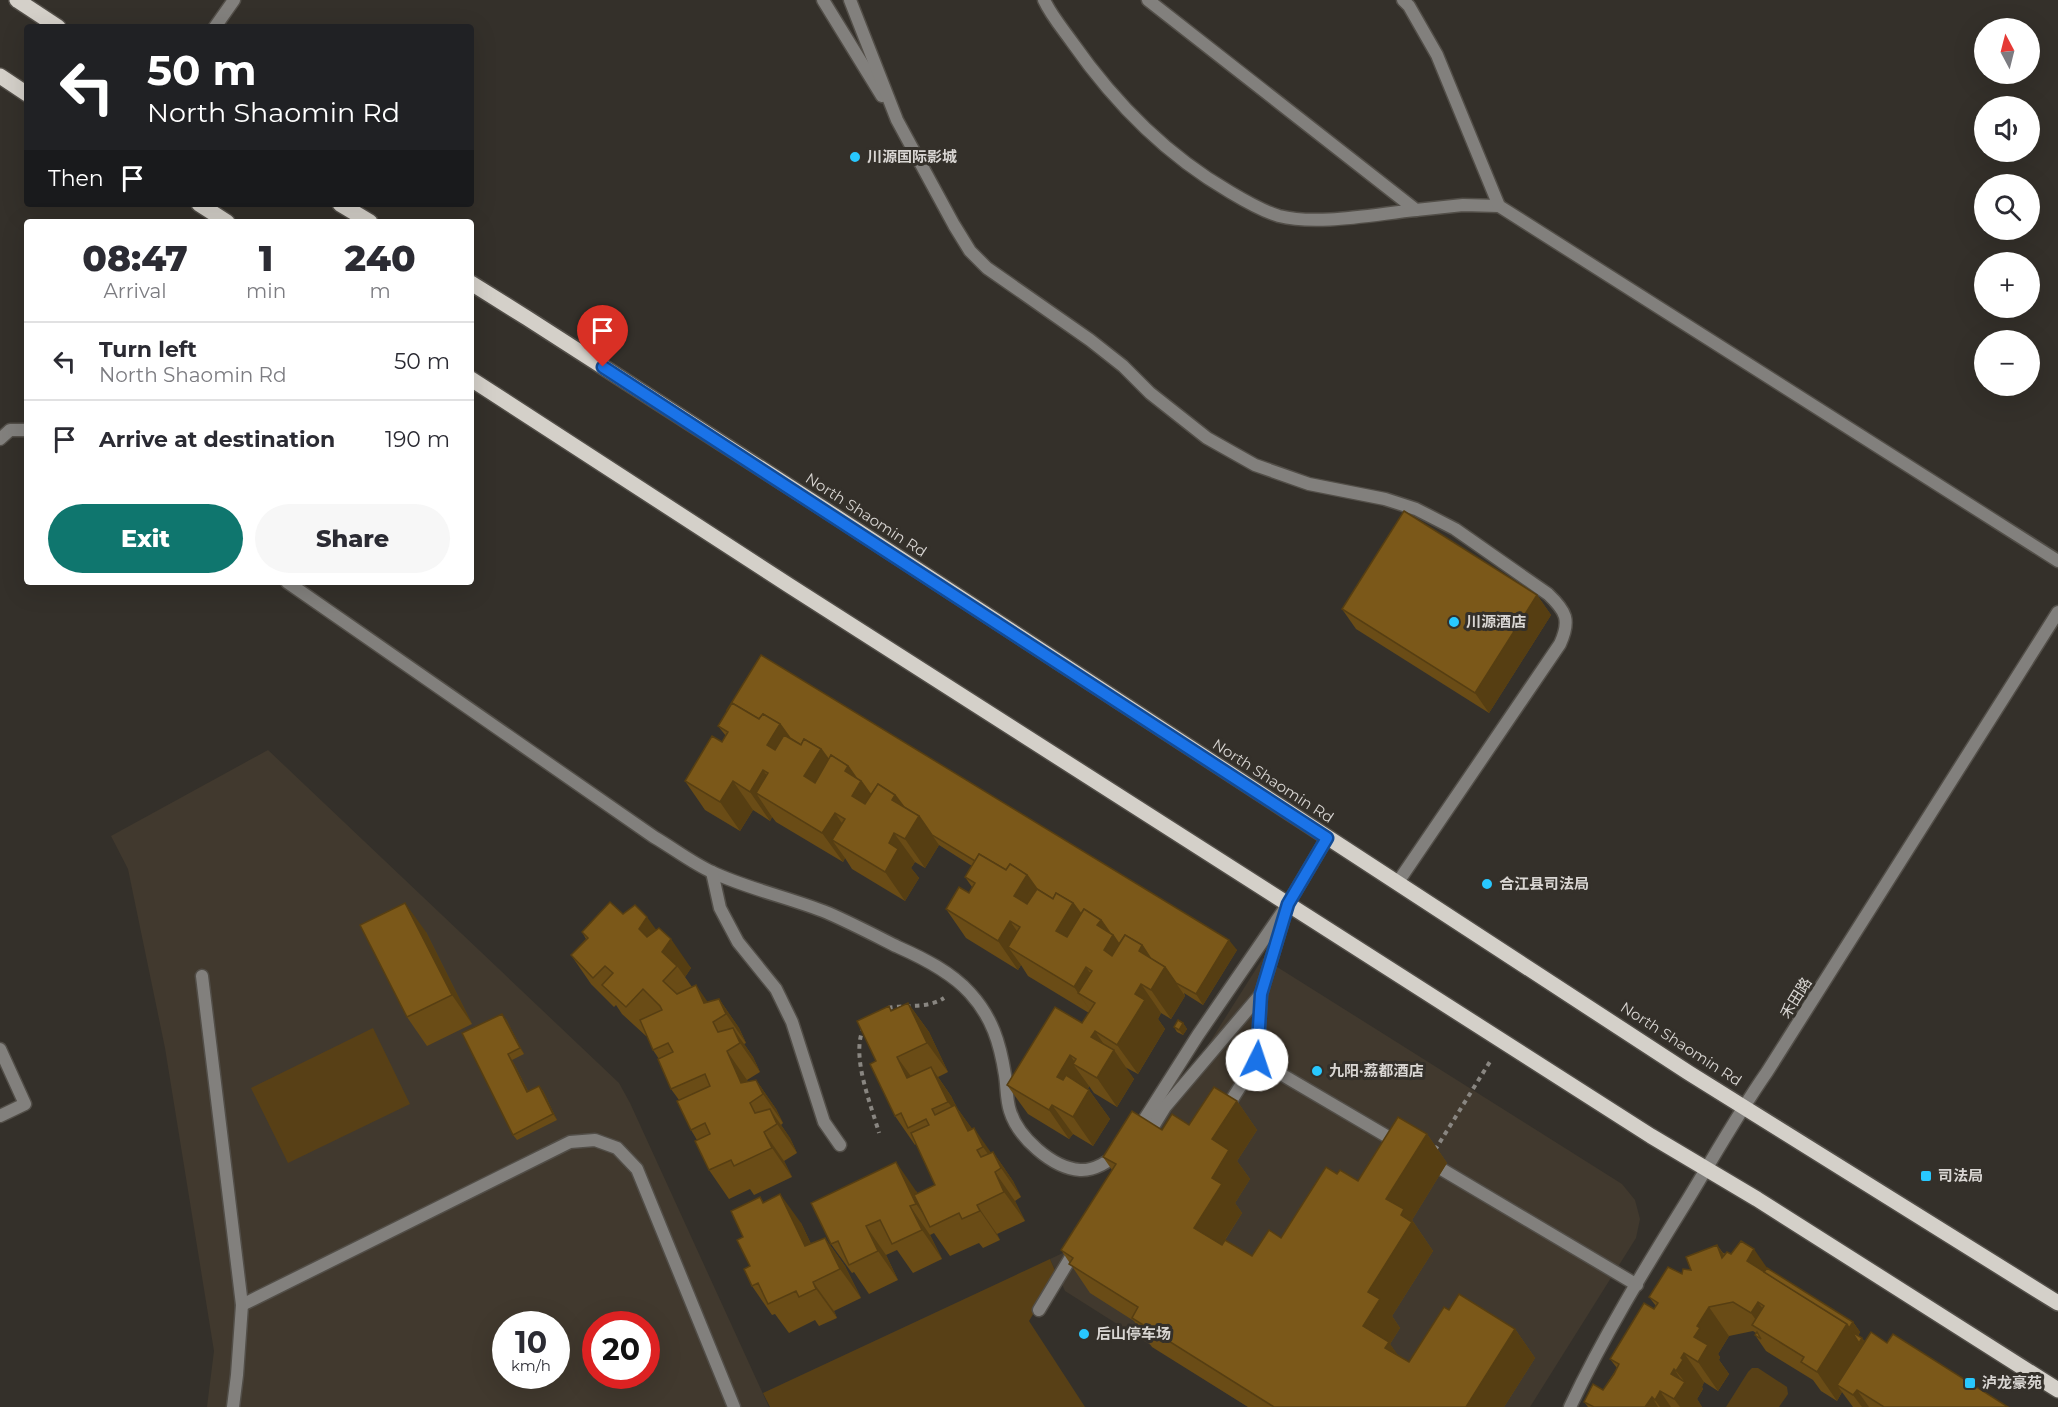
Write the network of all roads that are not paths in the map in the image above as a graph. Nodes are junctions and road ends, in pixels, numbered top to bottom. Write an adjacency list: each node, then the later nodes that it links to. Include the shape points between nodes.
1 (17, 0): 8 (main road)
2 (823, 0): 12 (street)
3 (850, 0): 12 (street)
4 (1044, 0): 16 (street, via 1088,64 1152,136 1203,177 1245,201 1279,216 1320,220)
5 (1148, 0): 16 (street)
6 (1403, 0): 13 (street, via 1437,55)
7 (231, 5): 9 (street)
8 (53, 24)
9 (217, 24)
10 (0, 76): 11 (main road)
11 (24, 92)
12 (897, 120): 28 (street, via 970,251 987,268 1123,366 1207,438 1255,465 1309,484 1416,509 1455,529 1562,607 1566,631 1560,644)
13 (1499, 206): 16 (street); 23 (street)
14 (204, 207): 17 (main road)
15 (345, 207): 18 (main road)
16 (1416, 210)
17 (222, 219)
18 (365, 219)
19 (474, 286): 26 (main road, North Shaomin Rd, via 822,507)
20 (474, 381): 29 (main road)
21 (24, 430): 22 (street, via 10,430)
22 (0, 439)
23 (2058, 561)
24 (291, 585): 27 (street, via 654,837)
25 (2058, 612): 34 (street, 禾田路)
26 (1327, 838): 28 (main road, North Shaomin Rd); 29 (street)
27 (712, 872): 37 (street, via 828,913 924,959 960,984 987,1014 994,1028 1010,1111 1018,1128 1053,1162 1080,1170 1098,1167); 38 (street, via 720,908 738,942 776,989 792,1022 824,1122)
28 (1398, 882): 34 (main road, North Shaomin Rd)
29 (1288, 904): 31 (street); 37 (street, via 1198,1035); 40 (main road)
30 (202, 976): 45 (street)
31 (1261, 994): 33 (street); 37 (street)
32 (0, 1049): 35 (street, via 25,1104)
33 (1257, 1060): 36 (street); 39 (street)
34 (1743, 1106): 40 (street, 禾田路); 44 (main road, North Shaomin Rd)
35 (0, 1116)
36 (1216, 1124)
37 (1133, 1144)
38 (840, 1145)
39 (1414, 1153)
40 (1706, 1169): 43 (street, 禾田路); 47 (main road)
41 (1443, 1170): 43 (street)
42 (1085, 1235): 46 (street)
43 (1637, 1285): 50 (street, 禾田路)
44 (2058, 1303)
45 (242, 1305): 48 (street); 49 (street, via 570,1142 595,1140 617,1148 637,1169)
46 (1039, 1310)
47 (2058, 1390)
48 (233, 1407)
49 (734, 1407)
50 (1570, 1407)

